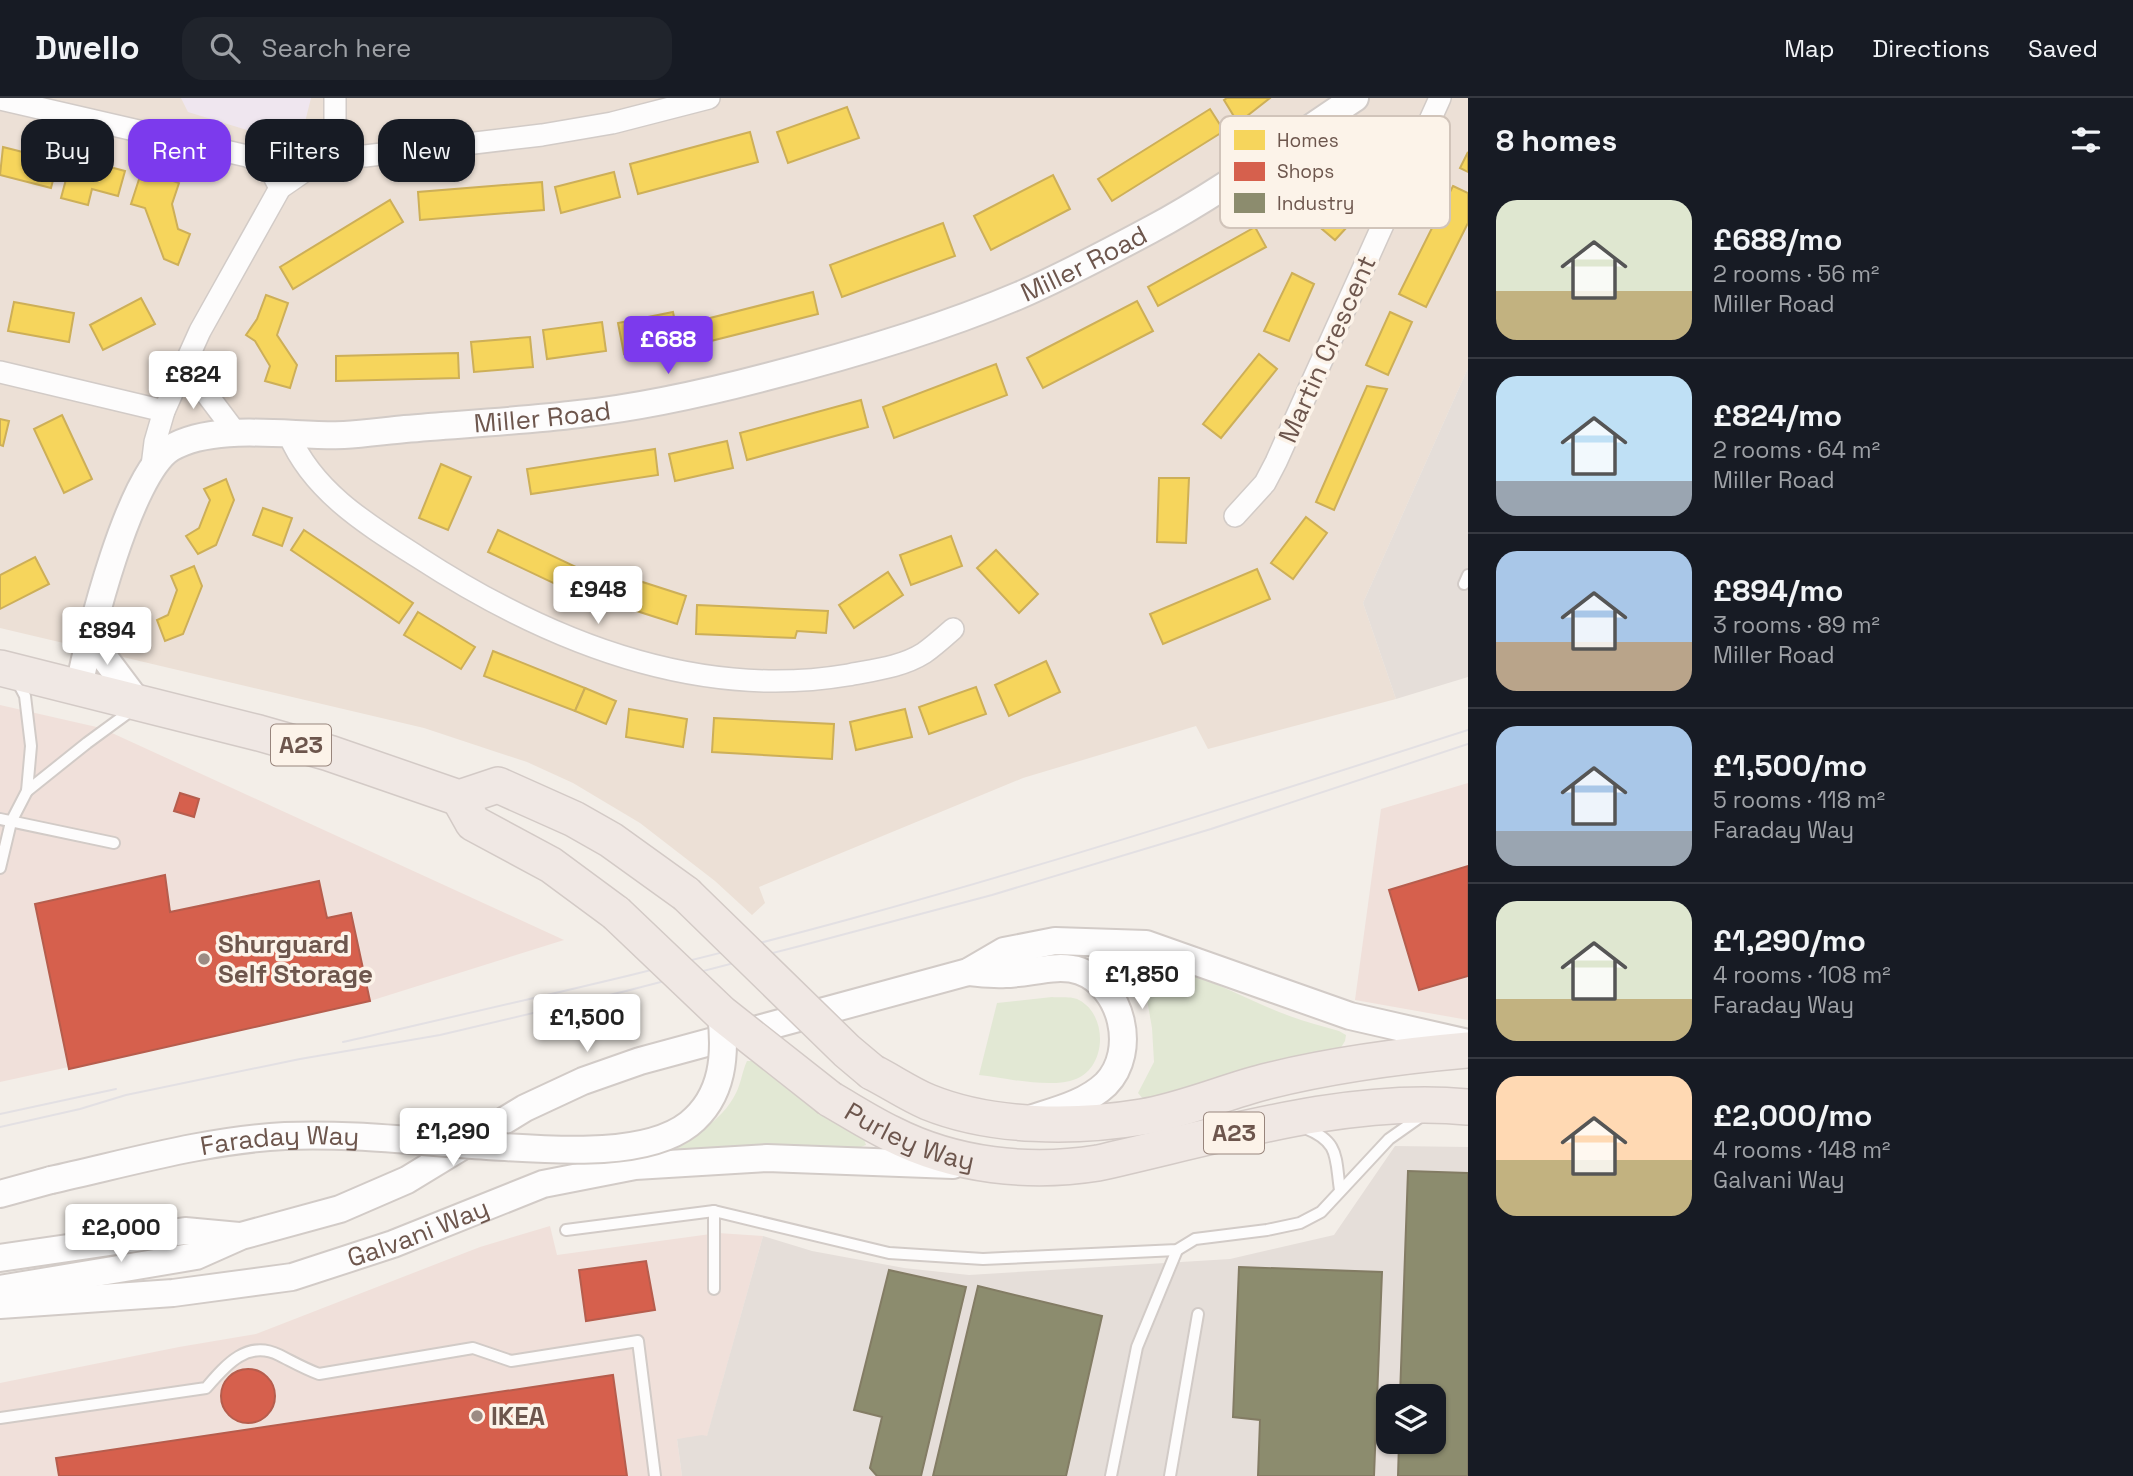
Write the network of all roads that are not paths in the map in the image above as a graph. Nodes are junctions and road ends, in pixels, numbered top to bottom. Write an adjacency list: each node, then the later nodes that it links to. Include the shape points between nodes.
1 (335, 98): 9 (street)
2 (709, 98): 6 (street)
3 (1354, 98): 7 (street, Miller Road)
4 (1440, 98): 8 (street, Martin Crescent)
5 (0, 99): 12 (street, via 247,156 268,165)
6 (645, 106): 10 (street, via 542,135)
7 (1327, 116)
8 (1432, 116)
9 (335, 119)
10 (364, 156)
11 (289, 182): 12 (street)
12 (280, 188): 15 (street)
13 (1220, 188): 19 (street, Miller Road, via 1153,229 1027,292 826,362 579,414 347,435)
14 (1381, 228): 21 (street, Martin Crescent, via 1276,462 1265,483)
15 (184, 363): 17 (street); 18 (street)
16 (0, 372): 17 (street)
17 (164, 411): 20 (street)
18 (236, 433): 19 (street, Miller Road); 20 (street, Miller Road, via 188,440)
19 (289, 435): 22 (street, via 307,469 339,502 460,585 570,638 639,662 726,678 822,679 898,665 923,653)
20 (152, 466): 23 (street, Miller Road, via 110,567)
21 (1235, 516)
22 (953, 629)
23 (89, 638): 25 (street, Miller Road); 26 (street)
24 (6, 669): 25 (highway, A23); 27 (lane, via 25,696 31,746)
25 (79, 687): 26 (highway, A23)
26 (140, 705): 27 (lane); 28 (highway, A23, via 330,753)
27 (27, 791): 29 (lane)
28 (459, 798): 33 (highway, Purley Way / A23, bridge, via 473,823 551,865 616,913); 38 (highway, Purley Way / A23, bridge, via 498,785 611,840 686,894 872,1072 928,1102)
29 (6, 820): 30 (lane); 31 (lane)
30 (114, 843)
31 (0, 868)
32 (968, 972): 34 (street, via 1004,951 1055,941 1146,944 1350,1016); 38 (street, via 1078,970 1108,991 1118,1010 1121,1049 1106,1083 1082,1101); 44 (street, via 640,1061 583,1081 525,1108 407,1180 340,1209)
33 (721, 1013): 39 (highway, Purley Way / A23, bridge, via 831,1099 893,1135); 41 (street, Faraday Way, bridge, via 723,1061 712,1098 687,1126 648,1142 574,1151 286,1136 234,1140)
34 (1468, 1043)
35 (1468, 1050): 38 (highway, Purley Way / A23, via 1380,1058 1278,1079 1143,1117)
36 (1453, 1105): 37 (highway, Purley Way / A23, via 1380,1106); 40 (lane, via 1389,1139)
37 (1287, 1121): 39 (highway, Purley Way / A23, via 1098,1163 1066,1168); 40 (lane, via 1320,1134 1334,1147)
38 (1016, 1123)
39 (1000, 1167): 49 (street, Galvani Way, via 768,1158 635,1166 543,1184 393,1244 292,1277 173,1293)
40 (1340, 1190): 45 (lane, via 1321,1212 1300,1223 1195,1239)
41 (0, 1194)
42 (714, 1211): 43 (lane); 45 (lane, via 889,1253 983,1259); 48 (lane)
43 (566, 1230)
44 (241, 1236): 46 (street, via 185,1231); 47 (street, via 197,1256)
45 (1177, 1250): 53 (lane, via 1137,1347)
46 (0, 1258)
47 (0, 1289)
48 (714, 1289)
49 (0, 1305)
50 (1198, 1314): 54 (lane)
51 (0, 1418): 52 (lane, via 206,1388 242,1353 276,1353 319,1374 473,1348 511,1361 638,1341)
52 (655, 1476)
53 (1111, 1476)
54 (1170, 1476)

